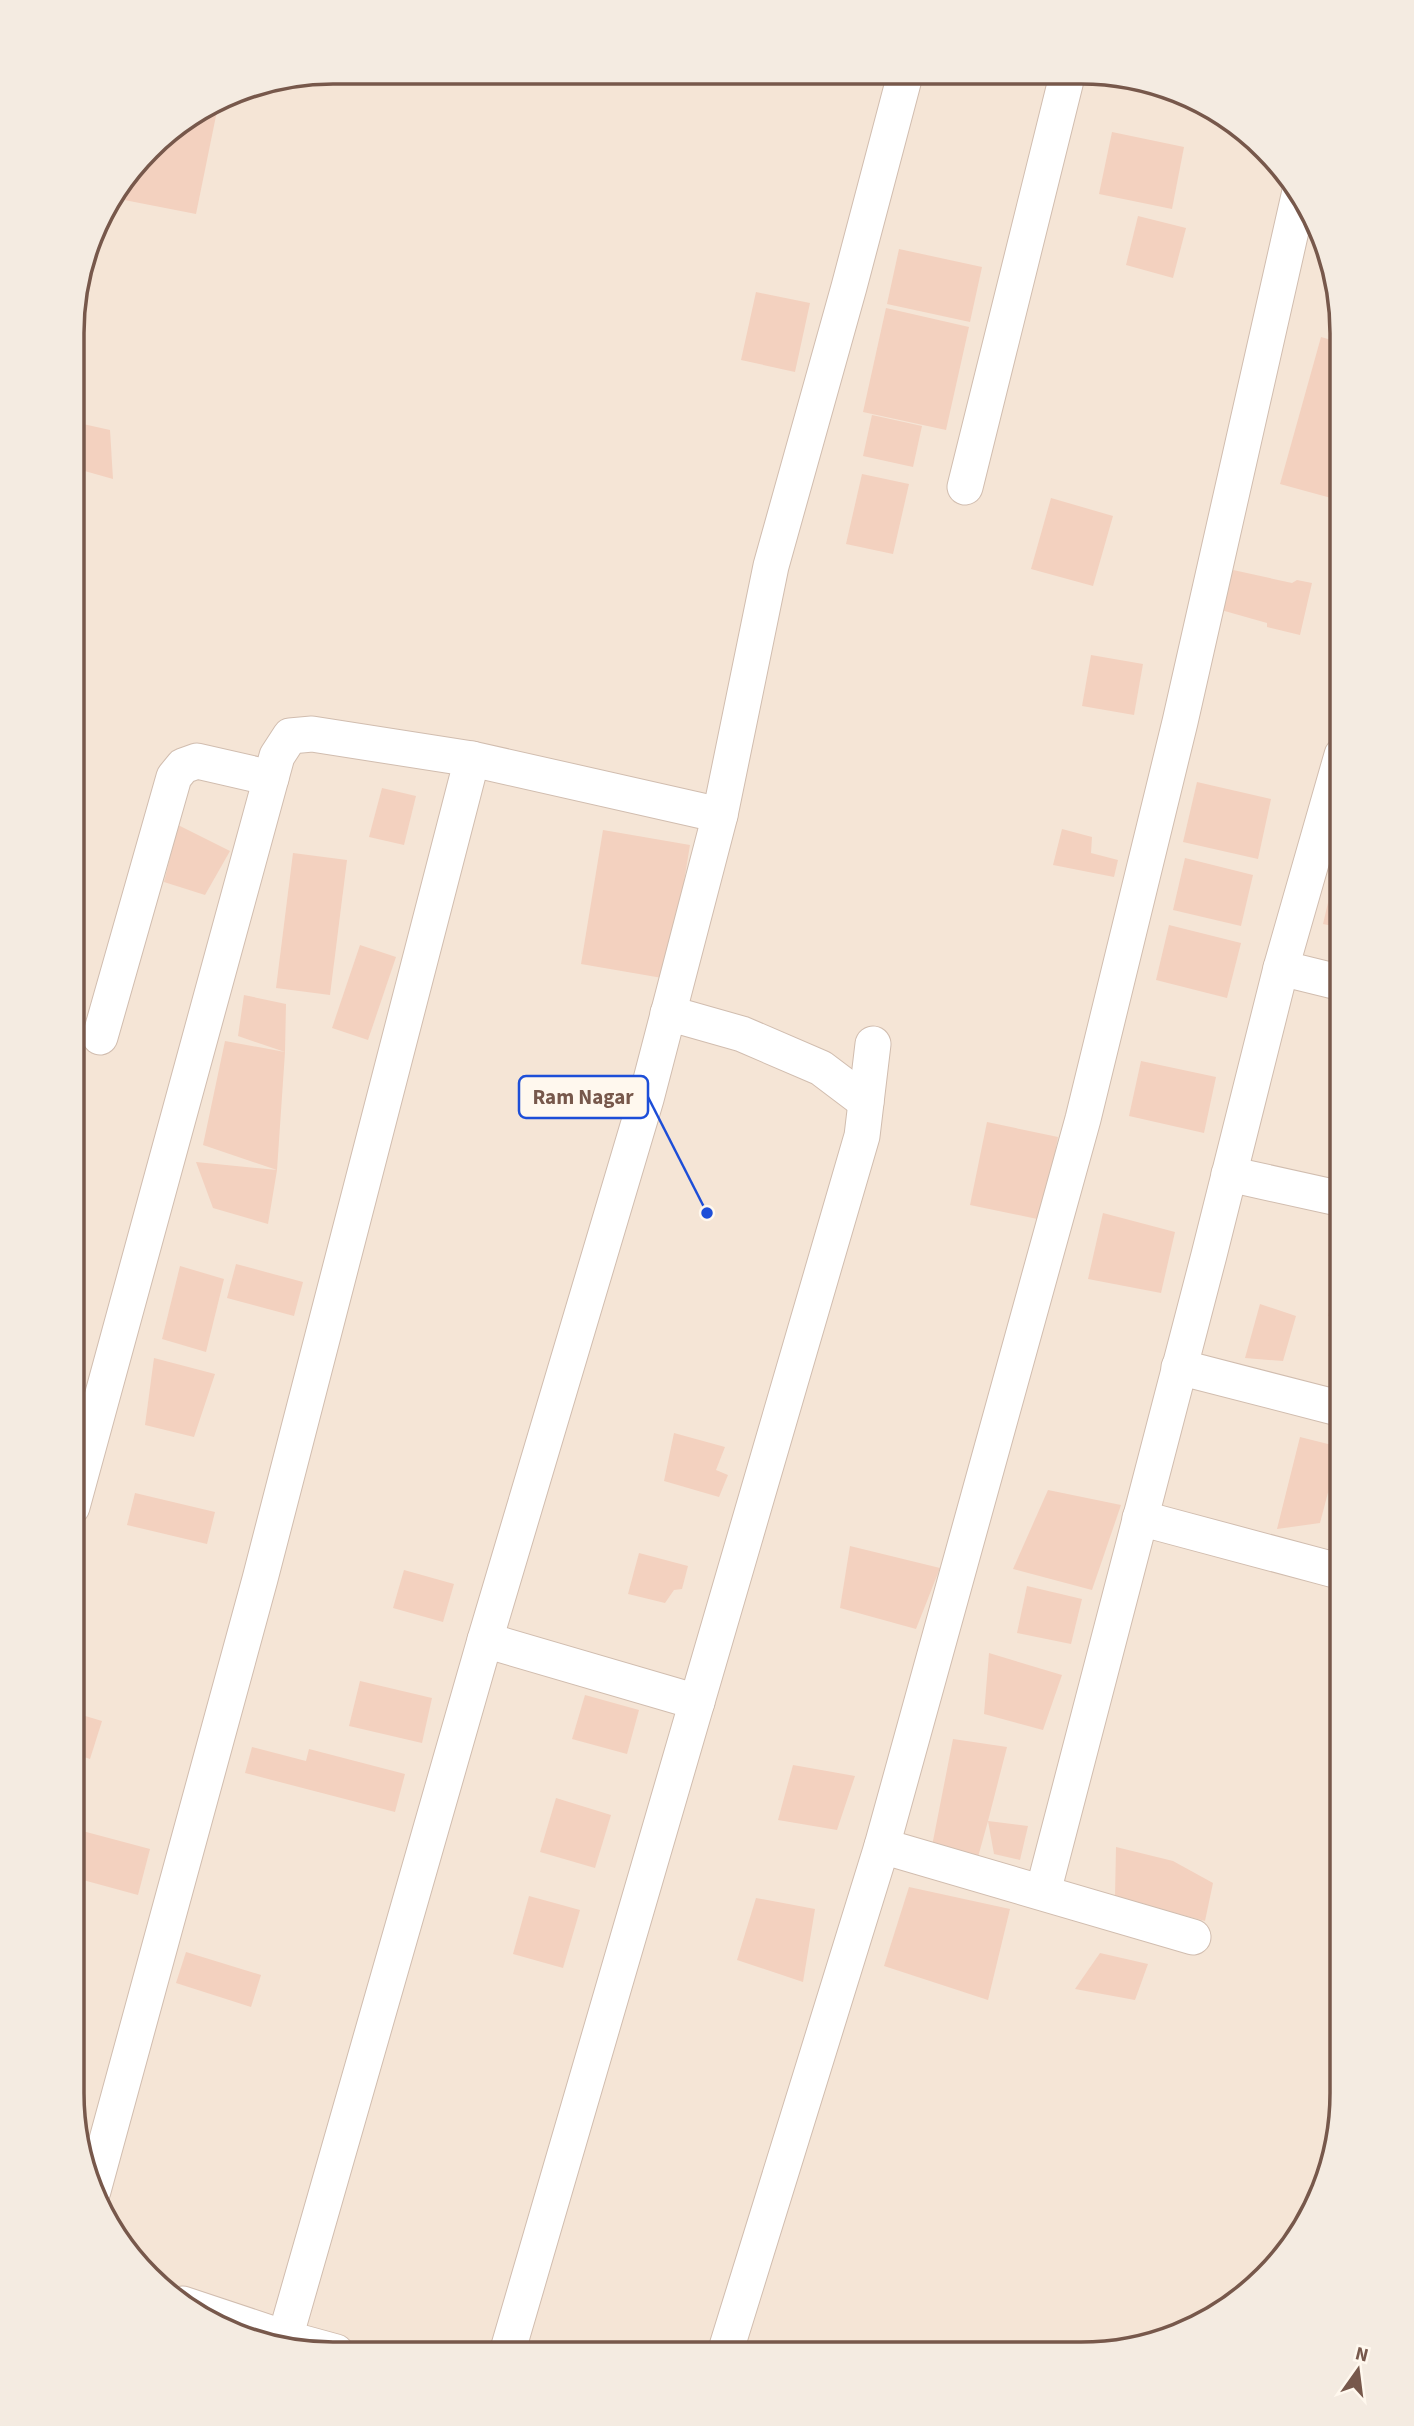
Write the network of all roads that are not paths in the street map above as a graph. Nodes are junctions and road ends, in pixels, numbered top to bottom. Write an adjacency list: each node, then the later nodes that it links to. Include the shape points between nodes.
1 (903, 84): 8 (street, via 771,566)
2 (1065, 84): 4 (street)
3 (1296, 208): 24 (street, via 1180,722 1086,1105)
4 (965, 487)
5 (472, 759): 6 (street, via 312,734 290,736 277,756); 8 (street); 27 (street, via 260,1579)
6 (271, 778): 12 (street, via 197,761 183,766 174,777); 19 (street)
7 (1330, 806): 9 (street)
8 (720, 815): 11 (street)
9 (1281, 968): 10 (street); 15 (street)
10 (1330, 980)
11 (668, 1013): 14 (street, via 742,1034 821,1068); 22 (street)
12 (100, 1037)
13 (873, 1044): 14 (street)
14 (866, 1102): 23 (street, via 862,1136)
15 (1229, 1174): 16 (street); 17 (street)
16 (1330, 1196)
17 (1179, 1367): 18 (street); 20 (street)
18 (1330, 1406)
19 (84, 1463)
20 (1140, 1518): 21 (street); 25 (street)
21 (1330, 1569)
22 (485, 1640): 23 (street); 30 (street)
23 (697, 1702): 31 (street)
24 (882, 1846): 25 (street); 32 (street)
25 (1043, 1892): 26 (street)
26 (1193, 1937)
27 (98, 2174)
28 (233, 2321): 29 (street)
29 (278, 2336)
30 (285, 2338)
31 (510, 2342)
32 (728, 2342)

